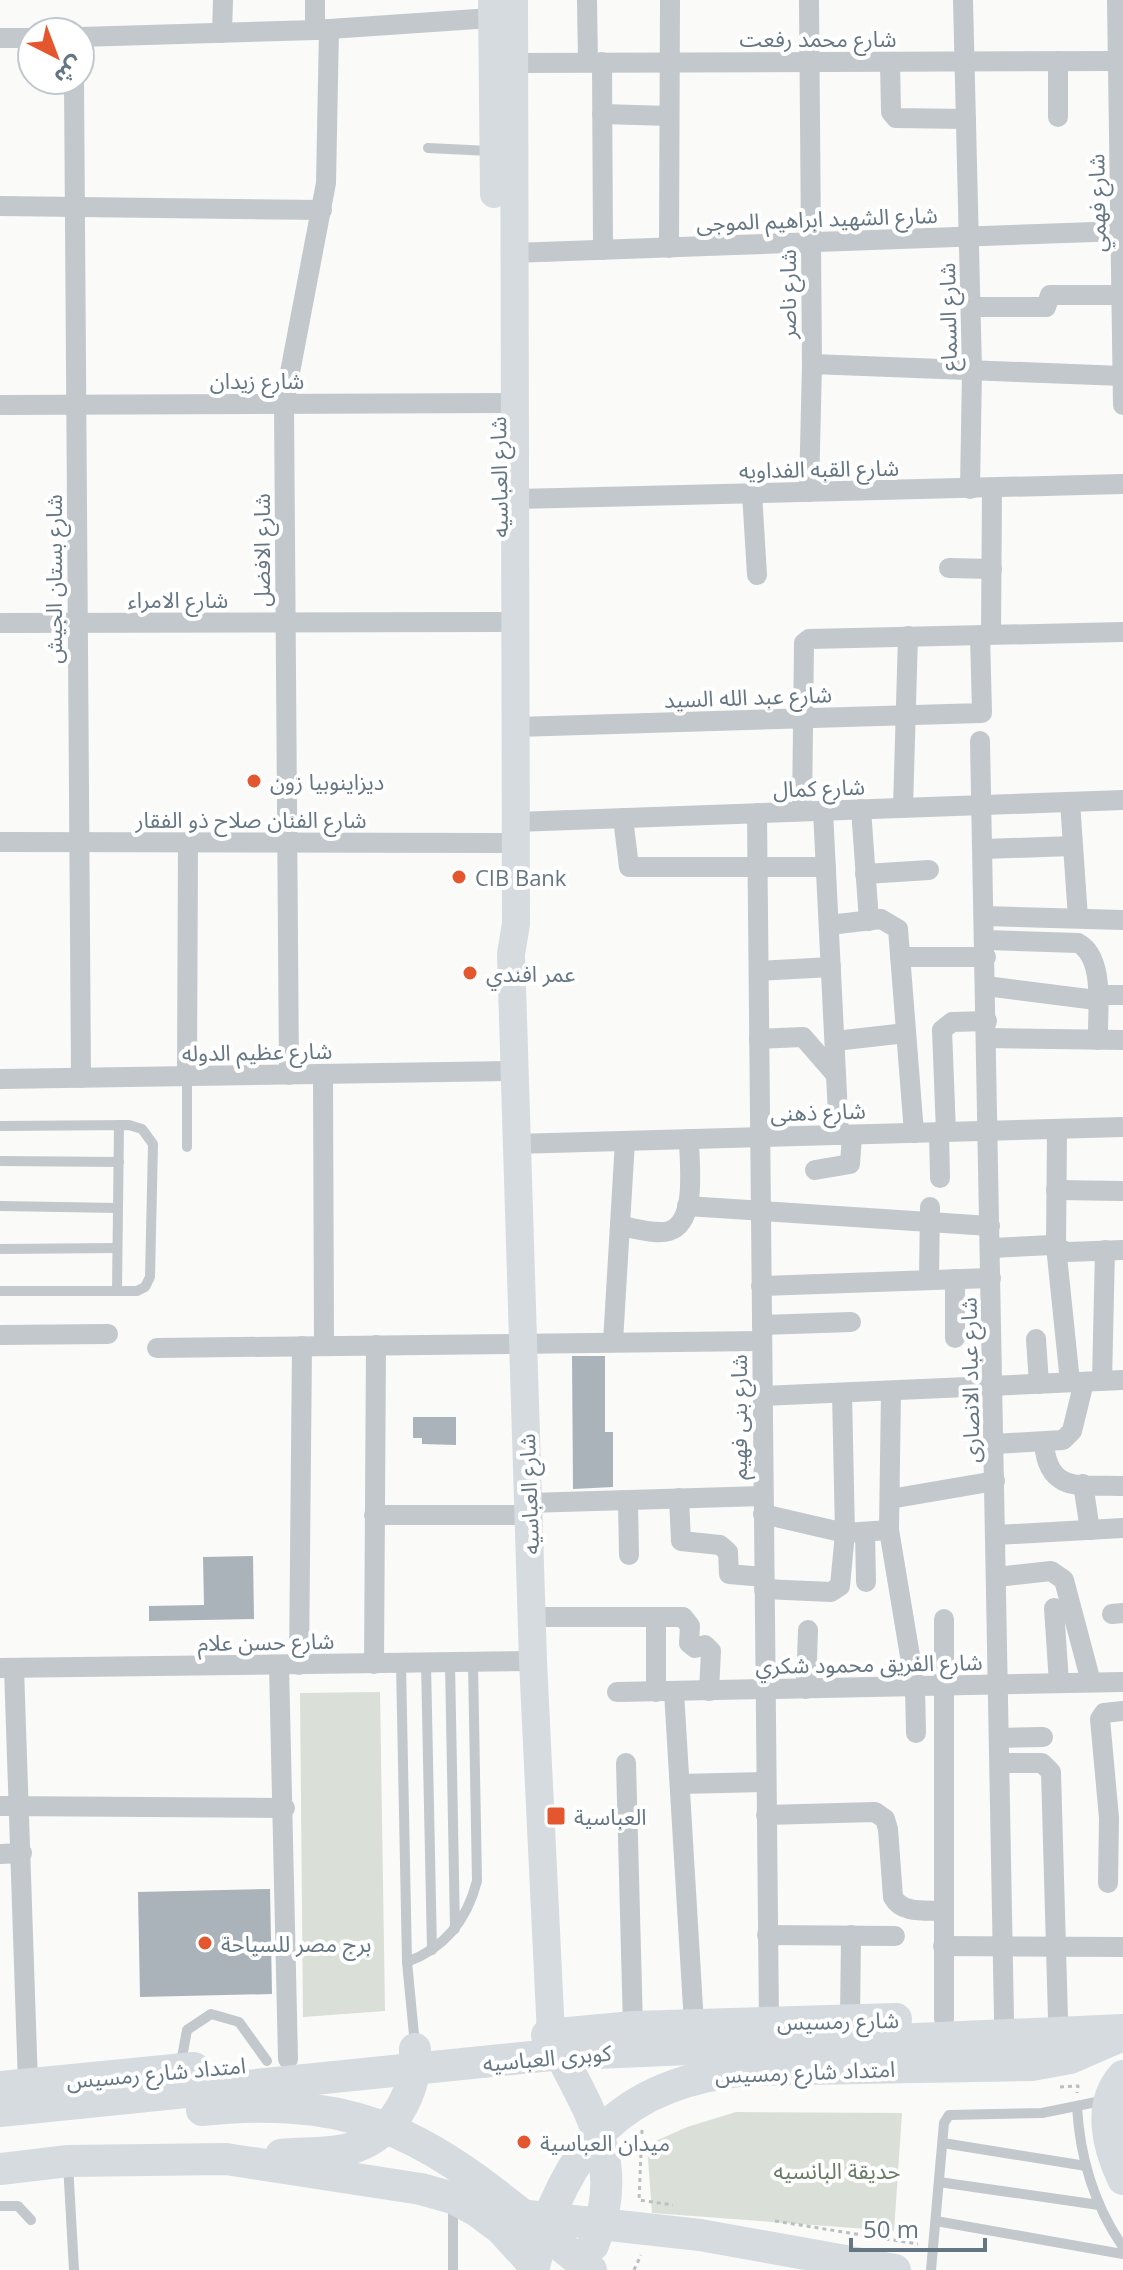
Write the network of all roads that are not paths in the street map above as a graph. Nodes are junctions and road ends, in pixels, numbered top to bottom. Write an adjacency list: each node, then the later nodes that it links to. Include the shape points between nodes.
1 (223, 0): 10 (street)
2 (315, 0): 9 (street, شارع الافضل)
3 (587, 0): 15 (street)
4 (670, 0): 16 (street)
5 (809, 0): 17 (street, شارع ناصر)
6 (963, 0): 12 (street, شارع السماع)
7 (1117, 0): 14 (street, شارع فهمي)
8 (503, 9): 9 (street); 19 (main road, شارع العباسيه); 26 (main road, شارع العباسيه)
9 (322, 30): 10 (street); 29 (street, شارع الافضل, via 327,170)
10 (222, 33): 11 (street)
11 (96, 37)
12 (964, 61): 13 (street, شارع محمد رفعت); 18 (street, شارع محمد رفعت); 24 (street, شارع السماع)
13 (1058, 61): 14 (street, شارع محمد رفعت); 23 (street)
14 (1120, 61): 30 (street, شارع فهمي)
15 (595, 62): 16 (street, شارع محمد رفعت); 19 (street, شارع محمد رفعت); 21 (street)
16 (669, 62): 17 (street, شارع محمد رفعت); 22 (street)
17 (809, 62): 18 (street, شارع محمد رفعت); 32 (street, شارع ناصر)
18 (890, 62): 24 (street, via 891,112 896,118)
19 (514, 63): 35 (main road, شارع العباسيه)
20 (74, 96): 28 (street, شارع بستان الجيش)
21 (602, 114): 22 (street); 34 (street)
22 (669, 116): 33 (street)
23 (1058, 117)
24 (966, 119): 31 (street, شارع السماع)
25 (428, 148): 26 (lane)
26 (494, 151): 42 (main road, شارع العباسيه)
27 (0, 206): 28 (street)
28 (75, 207): 29 (street); 44 (street, شارع بستان الجيش)
29 (322, 210): 41 (street, شارع الافضل)
30 (1122, 232): 31 (street, شارع الشهيد ابراهيم الموجى); 36 (street, شارع فهمي)
31 (970, 237): 32 (street, شارع الشهيد ابراهيم الموجى); 37 (street, شارع السماع)
32 (811, 242): 33 (street, شارع الشهيد ابراهيم الموجى); 38 (street, شارع ناصر)
33 (669, 248): 34 (street, شارع الشهيد ابراهيم الموجى)
34 (603, 250): 35 (street, شارع الشهيد ابراهيم الموجى)
35 (513, 253): 42 (main road, شارع العباسيه)
36 (1122, 295): 37 (street, via 1050,295 1046,307); 40 (street, شارع فهمي)
37 (971, 307): 39 (street, شارع السماع)
38 (812, 364): 39 (street); 49 (street, شارع ناصر)
39 (972, 370): 40 (street); 48 (street, شارع السماع)
40 (1123, 376): 45 (street, شارع فهمي)
41 (284, 404): 42 (street, شارع زيدان); 44 (street, شارع زيدان); 55 (street, شارع الافضل)
42 (506, 404): 51 (main road, شارع العباسيه); 56 (main road, شارع العباسيه)
43 (0, 405): 44 (street, شارع زيدان)
44 (76, 405): 58 (street, شارع بستان الجيش)
45 (1123, 405)
46 (1123, 484): 47 (street, شارع القبه الفداويه)
47 (992, 488): 48 (street, شارع القبه الفداويه); 53 (street)
48 (970, 489): 49 (street, شارع القبه الفداويه)
49 (809, 492): 50 (street, شارع القبه الفداويه)
50 (752, 493): 51 (street, شارع القبه الفداويه); 54 (street)
51 (517, 499): 64 (main road, شارع العباسيه)
52 (949, 568): 53 (street)
53 (992, 569): 60 (street)
54 (757, 575)
55 (286, 622): 56 (street, شارع الامراء); 58 (street, شارع الامراء); 78 (street, شارع الافضل)
56 (500, 622): 74 (main road, شارع العباسيه)
57 (0, 623): 58 (street, شارع الامراء)
58 (78, 623): 76 (street, شارع بستان الجيش)
59 (1123, 632): 60 (street)
60 (986, 634): 61 (street); 62 (street, شارع عبد الله السيد, via 982,713)
61 (908, 636): 62 (street); 63 (street, via 815,638 804,643)
62 (905, 715): 63 (street, شارع عبد الله السيد); 69 (street)
63 (804, 718): 64 (street, شارع عبد الله السيد); 71 (street)
64 (516, 727): 74 (main road, شارع العباسيه)
65 (980, 741): 68 (street, شارع عباد الانصارى)
66 (1123, 800): 67 (street, شارع كمال)
67 (1070, 802): 68 (street, شارع كمال); 79 (street)
68 (983, 805): 69 (street, شارع كمال); 80 (street, شارع عباد الانصارى)
69 (903, 808): 70 (street, شارع كمال)
70 (861, 809): 71 (street, شارع كمال); 84 (street)
71 (813, 811): 72 (street, شارع كمال); 82 (street)
72 (757, 813): 73 (street, شارع كمال); 81 (street, شارع بنى فهيم)
73 (623, 818): 74 (street, شارع كمال); 81 (street, via 629,867)
74 (509, 832): 78 (street, شارع الفنان صلاح ذو الفقار); 103 (main road, شارع العباسيه, via 516,931 511,954)
75 (0, 842): 76 (street, شارع الفنان صلاح ذو الفقار)
76 (79, 842): 77 (street, شارع الفنان صلاح ذو الفقار); 108 (street, شارع بستان الجيش)
77 (188, 842): 78 (street, شارع الفنان صلاح ذو الفقار); 107 (street)
78 (287, 843): 105 (street, شارع الافضل)
79 (1073, 846): 80 (street); 86 (street)
80 (984, 849): 85 (street, شارع عباد الانصارى)
81 (758, 867): 82 (street); 93 (street, شارع بنى فهيم)
82 (826, 867): 89 (street)
83 (929, 870): 84 (street)
84 (865, 874): 88 (street)
85 (985, 916): 86 (street); 90 (street, شارع عباد الانصارى)
86 (1078, 918): 87 (street)
87 (1123, 920)
88 (869, 921): 89 (street); 91 (street, via 881,919 898,929)
89 (829, 925): 92 (street)
90 (986, 948): 91 (street); 94 (street, شارع عباد الانصارى); 96 (street, via 1078,943 1095,962)
91 (900, 957): 98 (street)
92 (831, 967): 93 (street); 102 (street)
93 (759, 971): 99 (street, شارع بنى فهيم)
94 (986, 986): 96 (street); 97 (street, شارع عباد الانصارى)
95 (1123, 995): 96 (street)
96 (1096, 998): 100 (street)
97 (987, 1029): 100 (street); 114 (street, شارع عباد الانصارى); 115 (street, via 952,1022 942,1030)
98 (906, 1033): 102 (street); 116 (street)
99 (759, 1039): 106 (street, via 803,1037); 118 (street, شارع بنى فهيم)
100 (1098, 1040): 101 (street)
101 (1123, 1040)
102 (835, 1041): 106 (street)
103 (514, 1071): 104 (street, شارع عظيم الدوله); 121 (main road, شارع العباسيه)
104 (323, 1074): 105 (street, شارع عظيم الدوله); 155 (street)
105 (289, 1075): 107 (street, شارع عظيم الدوله)
106 (836, 1075): 117 (street)
107 (187, 1076): 108 (street, شارع عظيم الدوله); 122 (lane)
108 (81, 1078): 109 (street, شارع عظيم الدوله)
109 (0, 1079)
110 (119, 1125): 111 (lane); 124 (lane); 146 (lane, via 136,1126 153,1144 150,1277 141,1290)
111 (0, 1126)
112 (1123, 1127): 113 (street, شارع ذهنى)
113 (1057, 1129): 114 (street, شارع ذهنى); 127 (street)
114 (989, 1131): 115 (street, شارع ذهنى); 135 (street, شارع عباد الانصارى)
115 (942, 1132): 116 (street, شارع ذهنى); 126 (street)
116 (914, 1133): 117 (street, شارع ذهنى)
117 (846, 1135): 118 (street, شارع ذهنى); 125 (street, via 850,1164)
118 (760, 1137): 119 (street, شارع ذهنى); 132 (street, شارع بنى فهيم)
119 (689, 1139): 120 (street, شارع ذهنى); 130 (street)
120 (625, 1141): 121 (street, شارع ذهنى); 134 (street)
121 (515, 1144): 154 (main road, شارع العباسيه)
122 (187, 1147)
123 (0, 1161): 124 (lane)
124 (119, 1162): 131 (lane)
125 (815, 1170)
126 (940, 1178)
127 (1056, 1190): 128 (street); 136 (street)
128 (1123, 1191)
129 (0, 1206): 131 (lane)
130 (687, 1206): 132 (street); 134 (street, via 677,1227 666,1233)
131 (118, 1208): 137 (lane)
132 (761, 1212): 133 (street); 144 (street, شارع بنى فهيم)
133 (930, 1214): 135 (street); 143 (street)
134 (620, 1226): 153 (street)
135 (990, 1226): 138 (street, شارع عباد الانصارى)
136 (1056, 1246): 138 (street); 140 (street, via 1067,1252); 159 (street)
137 (117, 1248): 139 (lane); 146 (lane)
138 (991, 1248): 141 (street, شارع عباد الانصارى)
139 (0, 1249)
140 (1114, 1250): 159 (street)
141 (991, 1278): 142 (street); 161 (street, شارع عباد الانصارى)
142 (955, 1279): 143 (street); 151 (street)
143 (929, 1280): 144 (street)
144 (761, 1286): 148 (street, شارع بنى فهيم)
145 (0, 1291): 146 (lane)
146 (117, 1291)
147 (851, 1322): 148 (street)
148 (762, 1333): 153 (street); 164 (street, شارع بنى فهيم)
149 (108, 1334): 150 (street)
150 (0, 1335)
151 (955, 1338)
152 (1036, 1339): 160 (street)
153 (613, 1342): 154 (street)
154 (522, 1343): 156 (street); 174 (main road, شارع العباسيه)
155 (324, 1345): 156 (street); 157 (street)
156 (376, 1345): 175 (street)
157 (302, 1346): 158 (street); 196 (street)
158 (157, 1348)
159 (1095, 1381): 160 (street); 165 (street, via 1072,1431 1063,1440)
160 (1039, 1384): 161 (street)
161 (993, 1386): 162 (street); 166 (street, شارع عباد الانصارى)
162 (891, 1391): 163 (street); 171 (street)
163 (842, 1393): 164 (street); 179 (street)
164 (762, 1396): 173 (street, شارع بنى فهيم)
165 (1044, 1443): 166 (street); 168 (street, via 1045,1465 1053,1477)
166 (994, 1444): 167 (street, شارع عباد الانصارى)
167 (995, 1481): 171 (street); 180 (street, شارع عباد الانصارى)
168 (1083, 1484): 169 (street); 178 (street)
169 (1123, 1486)
170 (679, 1498): 172 (street); 173 (street); 184 (street, via 681,1541 725,1547 729,1574)
171 (890, 1499): 177 (street)
172 (628, 1500): 174 (street); 181 (street)
173 (763, 1505): 179 (street); 184 (street, شارع بنى فهيم)
174 (528, 1509): 175 (street); 186 (main road, شارع العباسيه)
175 (374, 1515): 194 (street)
176 (1123, 1528): 178 (street)
177 (889, 1530): 179 (street); 202 (street)
178 (1090, 1530): 180 (street)
179 (855, 1532): 183 (street); 184 (street, via 840,1586 831,1592)
180 (996, 1535): 182 (street, شارع عباد الانصارى)
181 (629, 1555)
182 (997, 1577): 198 (street, via 1051,1571 1064,1580); 201 (street, شارع عباد الانصارى)
183 (866, 1582)
184 (764, 1583): 205 (street, شارع بنى فهيم)
185 (1054, 1608): 200 (street)
186 (533, 1617): 187 (street); 190 (main road, شارع العباسيه)
187 (656, 1617): 206 (street, via 683,1617 690,1626 689,1643 709,1647); 208 (street)
188 (944, 1619): 203 (street)
189 (808, 1630): 204 (street)
190 (533, 1661): 193 (street, شارع حسن علام); 243 (main road, شارع العباسيه)
191 (426, 1663): 192 (street, شارع حسن علام); 195 (street, شارع حسن علام); 234 (lane)
192 (450, 1663): 193 (street, شارع حسن علام); 226 (lane)
193 (473, 1663): 226 (lane, via 479,1864 473,1899)
194 (374, 1664): 195 (street, شارع حسن علام); 196 (street, شارع حسن علام)
195 (401, 1664): 235 (lane)
196 (289, 1665): 197 (street, شارع حسن علام); 219 (street)
197 (7, 1668): 218 (street)
198 (1091, 1682): 199 (street, شارع الفريق محمود شكري); 200 (street, شارع الفريق محمود شكري)
199 (1123, 1682)
200 (1059, 1683): 201 (street, شارع الفريق محمود شكري)
201 (998, 1684): 203 (street, شارع الفريق محمود شكري); 212 (street, شارع عباد الانصارى)
202 (915, 1686): 203 (street, شارع الفريق محمود شكري); 204 (street, شارع الفريق محمود شكري); 210 (street)
203 (943, 1686): 225 (street)
204 (806, 1689): 205 (street, شارع الفريق محمود شكري)
205 (765, 1690): 206 (street, شارع الفريق محمود شكري); 215 (street, شارع بنى فهيم)
206 (709, 1691): 208 (street, شارع الفريق محمود شكري)
207 (617, 1692): 208 (street, شارع الفريق محمود شكري)
208 (665, 1692): 216 (street)
209 (1123, 1711): 221 (street, via 1104,1713 1100,1719)
210 (916, 1733)
211 (1043, 1737): 212 (street)
212 (999, 1738): 214 (street, شارع عباد الانصارى)
213 (626, 1763): 244 (street)
214 (1000, 1763): 231 (street, شارع عباد الانصارى); 232 (street, via 1042,1763 1051,1772)
215 (765, 1782): 216 (street); 220 (street, شارع بنى فهيم)
216 (680, 1784): 241 (street)
217 (0, 1806): 218 (street)
218 (21, 1806): 219 (street); 222 (street)
219 (285, 1808): 246 (street)
220 (766, 1815): 225 (street, via 875,1812 888,1829 897,1905); 227 (street, شارع بنى فهيم)
221 (1116, 1818): 224 (street)
222 (22, 1853): 223 (street); 248 (street)
223 (0, 1854)
224 (1108, 1883)
225 (943, 1911): 230 (street)
226 (455, 1929): 234 (lane)
227 (767, 1935): 228 (street); 240 (street, شارع بنى فهيم)
228 (851, 1935): 229 (street); 237 (street)
229 (895, 1936)
230 (943, 1946): 231 (street); 238 (street)
231 (1003, 1946): 232 (street); 239 (street, شارع عباد الانصارى)
232 (1055, 1946): 233 (street); 236 (street)
233 (1123, 1947)
234 (432, 1950): 235 (lane)
235 (407, 1962): 245 (lane)
236 (1058, 2018): 239 (main road, شارع رمسيس); 242 (main road, شارع رمسيس)
237 (850, 2019): 238 (main road, شارع رمسيس); 240 (main road, شارع رمسيس)
238 (944, 2019): 239 (main road, شارع رمسيس)
239 (1004, 2019)
240 (769, 2021): 241 (main road, شارع رمسيس)
241 (694, 2024): 244 (main road, شارع رمسيس)
242 (1114, 2032): 244 (main road, كوبرى العباسيه); 252 (main road, امتداد شارع رمسيس, via 1070,2058 1032,2065 706,2074 666,2086)
243 (551, 2035): 244 (main road, شارع رمسيس); 245 (main road, امتداد شارع رمسيس); 252 (main road)
244 (643, 2038): 250 (main road, كوبرى العباسيه, via 521,2058)
245 (415, 2047): 246 (main road, امتداد شارع رمسيس); 254 (main road, via 416,2074 409,2094 383,2130 365,2142 344,2150)
246 (278, 2060): 247 (main road, امتداد شارع رمسيس); 247 (lane, via 239,2022 211,2014 187,2030)
247 (180, 2070): 248 (main road, امتداد شارع رمسيس)
248 (14, 2086)
249 (1103, 2094): 253 (lane, via 1027,2114 953,2113 944,2123); 256 (lane); 258 (main road)
250 (0, 2111)
251 (0, 2132): 273 (main road, via 215,2109 346,2114 395,2129 442,2155)
252 (600, 2132): 263 (main road, امتداد شارع رمسيس, via 569,2170); 266 (main road, via 609,2173)
253 (943, 2143): 256 (lane); 259 (lane)
254 (226, 2159): 255 (main road); 260 (main road, via 421,2189)
255 (68, 2161): 257 (main road); 270 (lane)
256 (1086, 2166): 261 (lane)
257 (0, 2169)
258 (1123, 2179)
259 (939, 2182): 261 (lane); 265 (lane)
260 (465, 2204): 263 (main road); 269 (main road, via 501,2229); 271 (lane)
261 (1099, 2205): 267 (lane)
262 (0, 2206): 264 (lane, via 18,2206)
263 (548, 2218): 266 (main road); 269 (main road, امتداد شارع رمسيس)
264 (31, 2220)
265 (936, 2221): 268 (lane); 275 (lane)
266 (602, 2225): 272 (main road); 274 (main road, via 700,2235)
267 (1123, 2247)
268 (1123, 2254)
269 (534, 2268)
270 (74, 2270)
271 (453, 2270)
272 (583, 2270)
273 (591, 2270)
274 (895, 2270)
275 (931, 2270)

